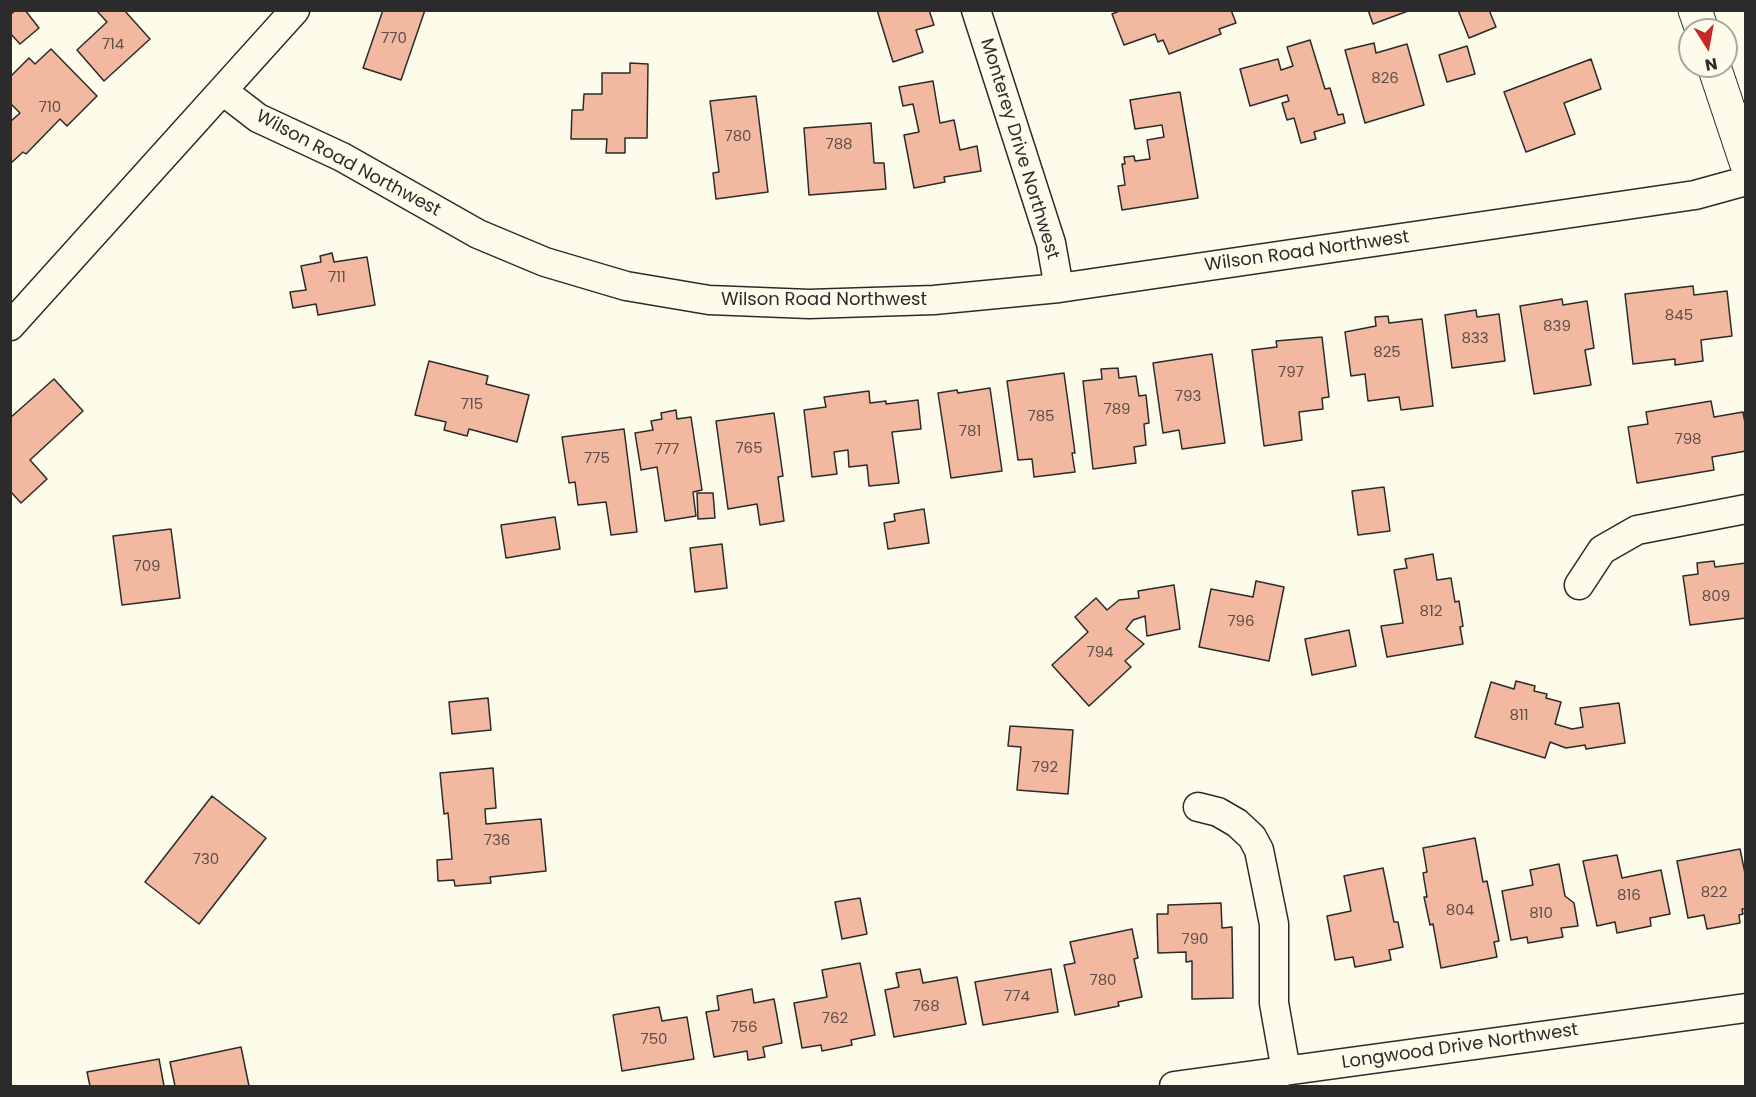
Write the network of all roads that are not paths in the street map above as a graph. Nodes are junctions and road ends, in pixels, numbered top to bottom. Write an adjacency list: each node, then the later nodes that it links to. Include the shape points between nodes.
1 (295, 10): 4 (street)
2 (976, 10): 7 (street, Monterey Drive Northwest, via 1051,243)
3 (1718, 78): 5 (main road)
4 (223, 91): 7 (street, Wilson Road Northwest, via 258,118 342,157 478,234 545,262 626,286 709,300 809,304 934,300); 8 (street)
5 (1746, 162)
6 (1746, 181): 7 (street, Wilson Road Northwest, via 1695,195)
7 (1059, 288)
8 (10, 326)
9 (1746, 508): 10 (street, via 1636,530 1602,550)
10 (1579, 585)
11 (1198, 807): 13 (street, via 1218,812 1237,824 1252,837 1259,850 1274,924 1274,1003)
12 (1746, 1008): 13 (street, Longwood Drive Northwest)
13 (1286, 1071): 14 (street, Longwood Drive Northwest)
14 (1174, 1086)

